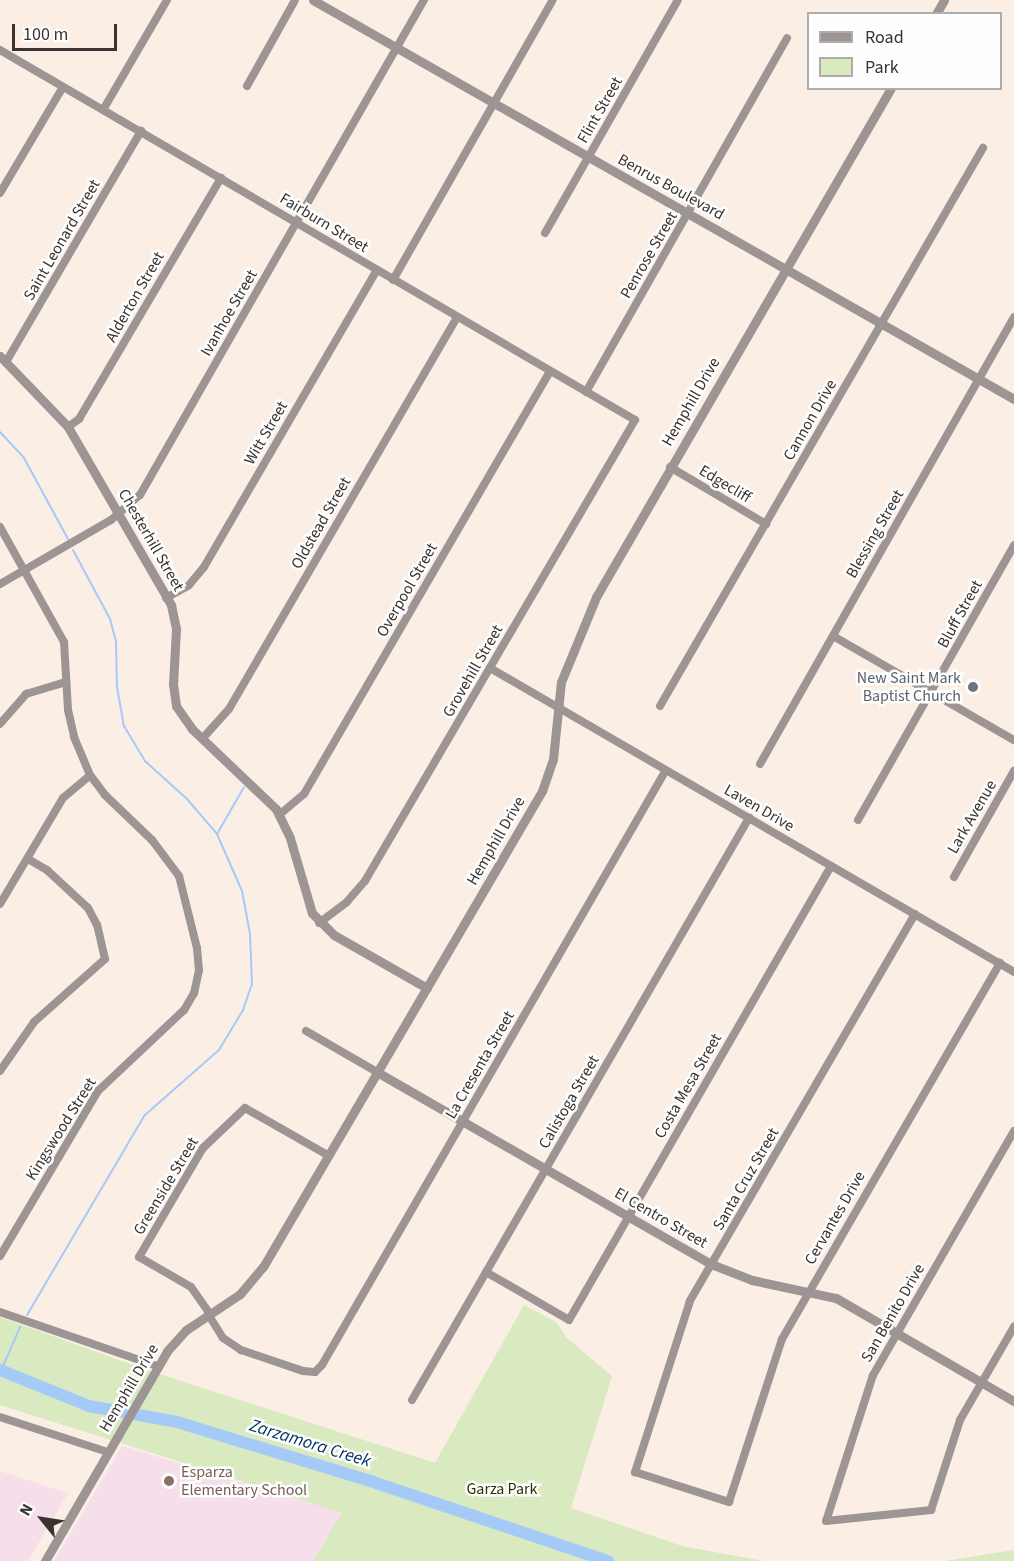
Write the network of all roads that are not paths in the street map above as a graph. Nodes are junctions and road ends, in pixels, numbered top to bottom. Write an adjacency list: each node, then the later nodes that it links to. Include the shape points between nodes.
1 (167, 0): 14 (street)
2 (295, 0): 10 (street)
3 (313, 0): 8 (street, Benrus Boulevard)
4 (424, 0): 8 (street, Ivanhoe Street)
5 (553, 0): 13 (street)
6 (678, 0): 17 (street, Flint Street)
7 (787, 38): 20 (street, Penrose Street)
8 (396, 47): 13 (street, Benrus Boulevard); 21 (street, Ivanhoe Street)
9 (0, 50): 11 (street, Fairburn Street)
10 (247, 86)
11 (63, 87): 14 (street, Fairburn Street); 19 (street)
12 (890, 90): 23 (street, Hemphill Drive)
13 (494, 103): 17 (street, Benrus Boulevard); 25 (street)
14 (103, 110): 15 (street, Fairburn Street)
15 (141, 131): 18 (street, Fairburn Street); 29 (street, Saint Leonard Street)
16 (983, 148): 28 (street, Cannon Drive)
17 (589, 157): 20 (street, Benrus Boulevard); 22 (street, Flint Street)
18 (221, 177): 21 (street, Fairburn Street); 35 (street, Alderton Street, via 79,419)
19 (0, 193)
20 (688, 214): 23 (street, Benrus Boulevard); 32 (street, Penrose Street)
21 (297, 223): 24 (street, Fairburn Street); 37 (street, Ivanhoe Street, via 140,495)
22 (545, 233)
23 (785, 268): 28 (street, Benrus Boulevard); 36 (street, Hemphill Drive)
24 (377, 270): 25 (street, Fairburn Street); 43 (street, Witt Street, via 204,567 189,585)
25 (393, 280): 26 (street, Fairburn Street)
26 (457, 317): 30 (street, Fairburn Street); 51 (street, Oldstead Street, via 228,709)
27 (1014, 317): 31 (street, Blessing Street)
28 (882, 321): 31 (street, Benrus Boulevard); 38 (street, Cannon Drive)
29 (3, 359): 35 (street, Chesterhill Street)
30 (550, 371): 32 (street, Fairburn Street); 57 (street, Overpool Street, via 304,794)
31 (980, 378): 33 (street, Benrus Boulevard); 44 (street, Blessing Street)
32 (586, 392): 34 (street, Fairburn Street)
33 (1014, 399)
34 (635, 420): 45 (street, Grovehill Street)
35 (68, 427): 37 (street, Chesterhill Street)
36 (670, 467): 38 (street, Edgecliff); 49 (street, Hemphill Drive, via 596,597 564,671)
37 (118, 516): 41 (street, Ivanhoe Street); 43 (street, Chesterhill Street)
38 (766, 524): 48 (street, Cannon Drive)
39 (0, 527): 41 (street)
40 (1014, 545): 47 (street, Bluff Street)
41 (24, 570): 42 (street, Ivanhoe Street); 46 (street, via 61,634)
42 (0, 584)
43 (166, 598): 51 (street, Chesterhill Street, via 176,629 176,706)
44 (833, 636): 47 (street); 53 (street, Blessing Street)
45 (490, 668): 49 (street, Laven Drive); 65 (street, Grovehill Street, via 365,881 347,902)
46 (66, 682): 50 (street, via 26,694); 56 (street, via 74,737)
47 (932, 692): 52 (street); 59 (street, Bluff Street)
48 (660, 706)
49 (556, 707): 54 (street, Laven Drive); 68 (street, Hemphill Drive, via 553,759 547,780)
50 (0, 724)
51 (202, 739): 57 (street, Chesterhill Street, via 255,786)
52 (1014, 740)
53 (760, 764)
54 (666, 770): 58 (street, Laven Drive); 72 (street, La Cresenta Street)
55 (1014, 771): 62 (street, Lark Avenue)
56 (90, 775): 60 (street, via 63,798); 77 (street, Kingswood Street, via 152,840 179,876 199,970 194,993 184,1010 110,1077 92,1099)
57 (279, 815): 65 (street, Chesterhill Street, via 290,838 304,896)
58 (748, 818): 61 (street, Laven Drive); 75 (street, Calistoga Street)
59 (858, 820)
60 (28, 859): 63 (street); 70 (street, via 47,870 88,908 97,925 105,959 34,1022)
61 (831, 866): 64 (street, Laven Drive); 76 (street, Costa Mesa Street)
62 (954, 877)
63 (0, 904)
64 (915, 914): 66 (street, Laven Drive); 78 (street, Santa Cruz Street)
65 (319, 923): 68 (street, Chesterhill Street)
66 (1000, 963): 67 (street, Laven Drive); 80 (street, Cervantes Drive)
67 (1014, 972)
68 (427, 988): 71 (street, Hemphill Drive)
69 (306, 1030): 71 (street, El Centro Street)
70 (0, 1071)
71 (377, 1072): 72 (street, El Centro Street); 74 (street, Hemphill Drive)
72 (463, 1121): 75 (street, El Centro Street); 82 (street, La Cresenta Street, via 315,1372 236,1348 223,1338)
73 (1014, 1131): 84 (street, San Benito Drive)
74 (329, 1156): 82 (street, Hemphill Drive, via 257,1277 240,1294); 82 (street, Greenside Street, via 245,1108 202,1148 139,1257 190,1287)
75 (546, 1168): 76 (street, El Centro Street); 79 (street, Calistoga Street)
76 (629, 1216): 78 (street, El Centro Street); 79 (street, Costa Mesa Street, via 569,1320)
77 (0, 1256)
78 (711, 1264): 80 (street, El Centro Street, via 752,1280); 91 (street, Santa Cruz Street, via 686,1311 635,1473)
79 (486, 1272): 87 (street, Calistoga Street)
80 (810, 1291): 84 (street, El Centro Street, via 836,1298); 91 (street, Cervantes Drive, via 776,1351)
81 (0, 1312): 85 (street)
82 (209, 1314): 85 (street, Hemphill Drive, via 175,1341)
83 (1014, 1327): 86 (street)
84 (898, 1332): 86 (street, El Centro Street); 86 (street, San Benito Drive, via 867,1387 826,1521 931,1510 960,1420)
85 (157, 1366): 90 (street, Hemphill Drive)
86 (982, 1382): 88 (street, El Centro Street)
87 (412, 1400)
88 (1014, 1401)
89 (0, 1417): 90 (street)
90 (108, 1452): 92 (street, Hemphill Drive)
91 (729, 1502)
92 (45, 1561)

